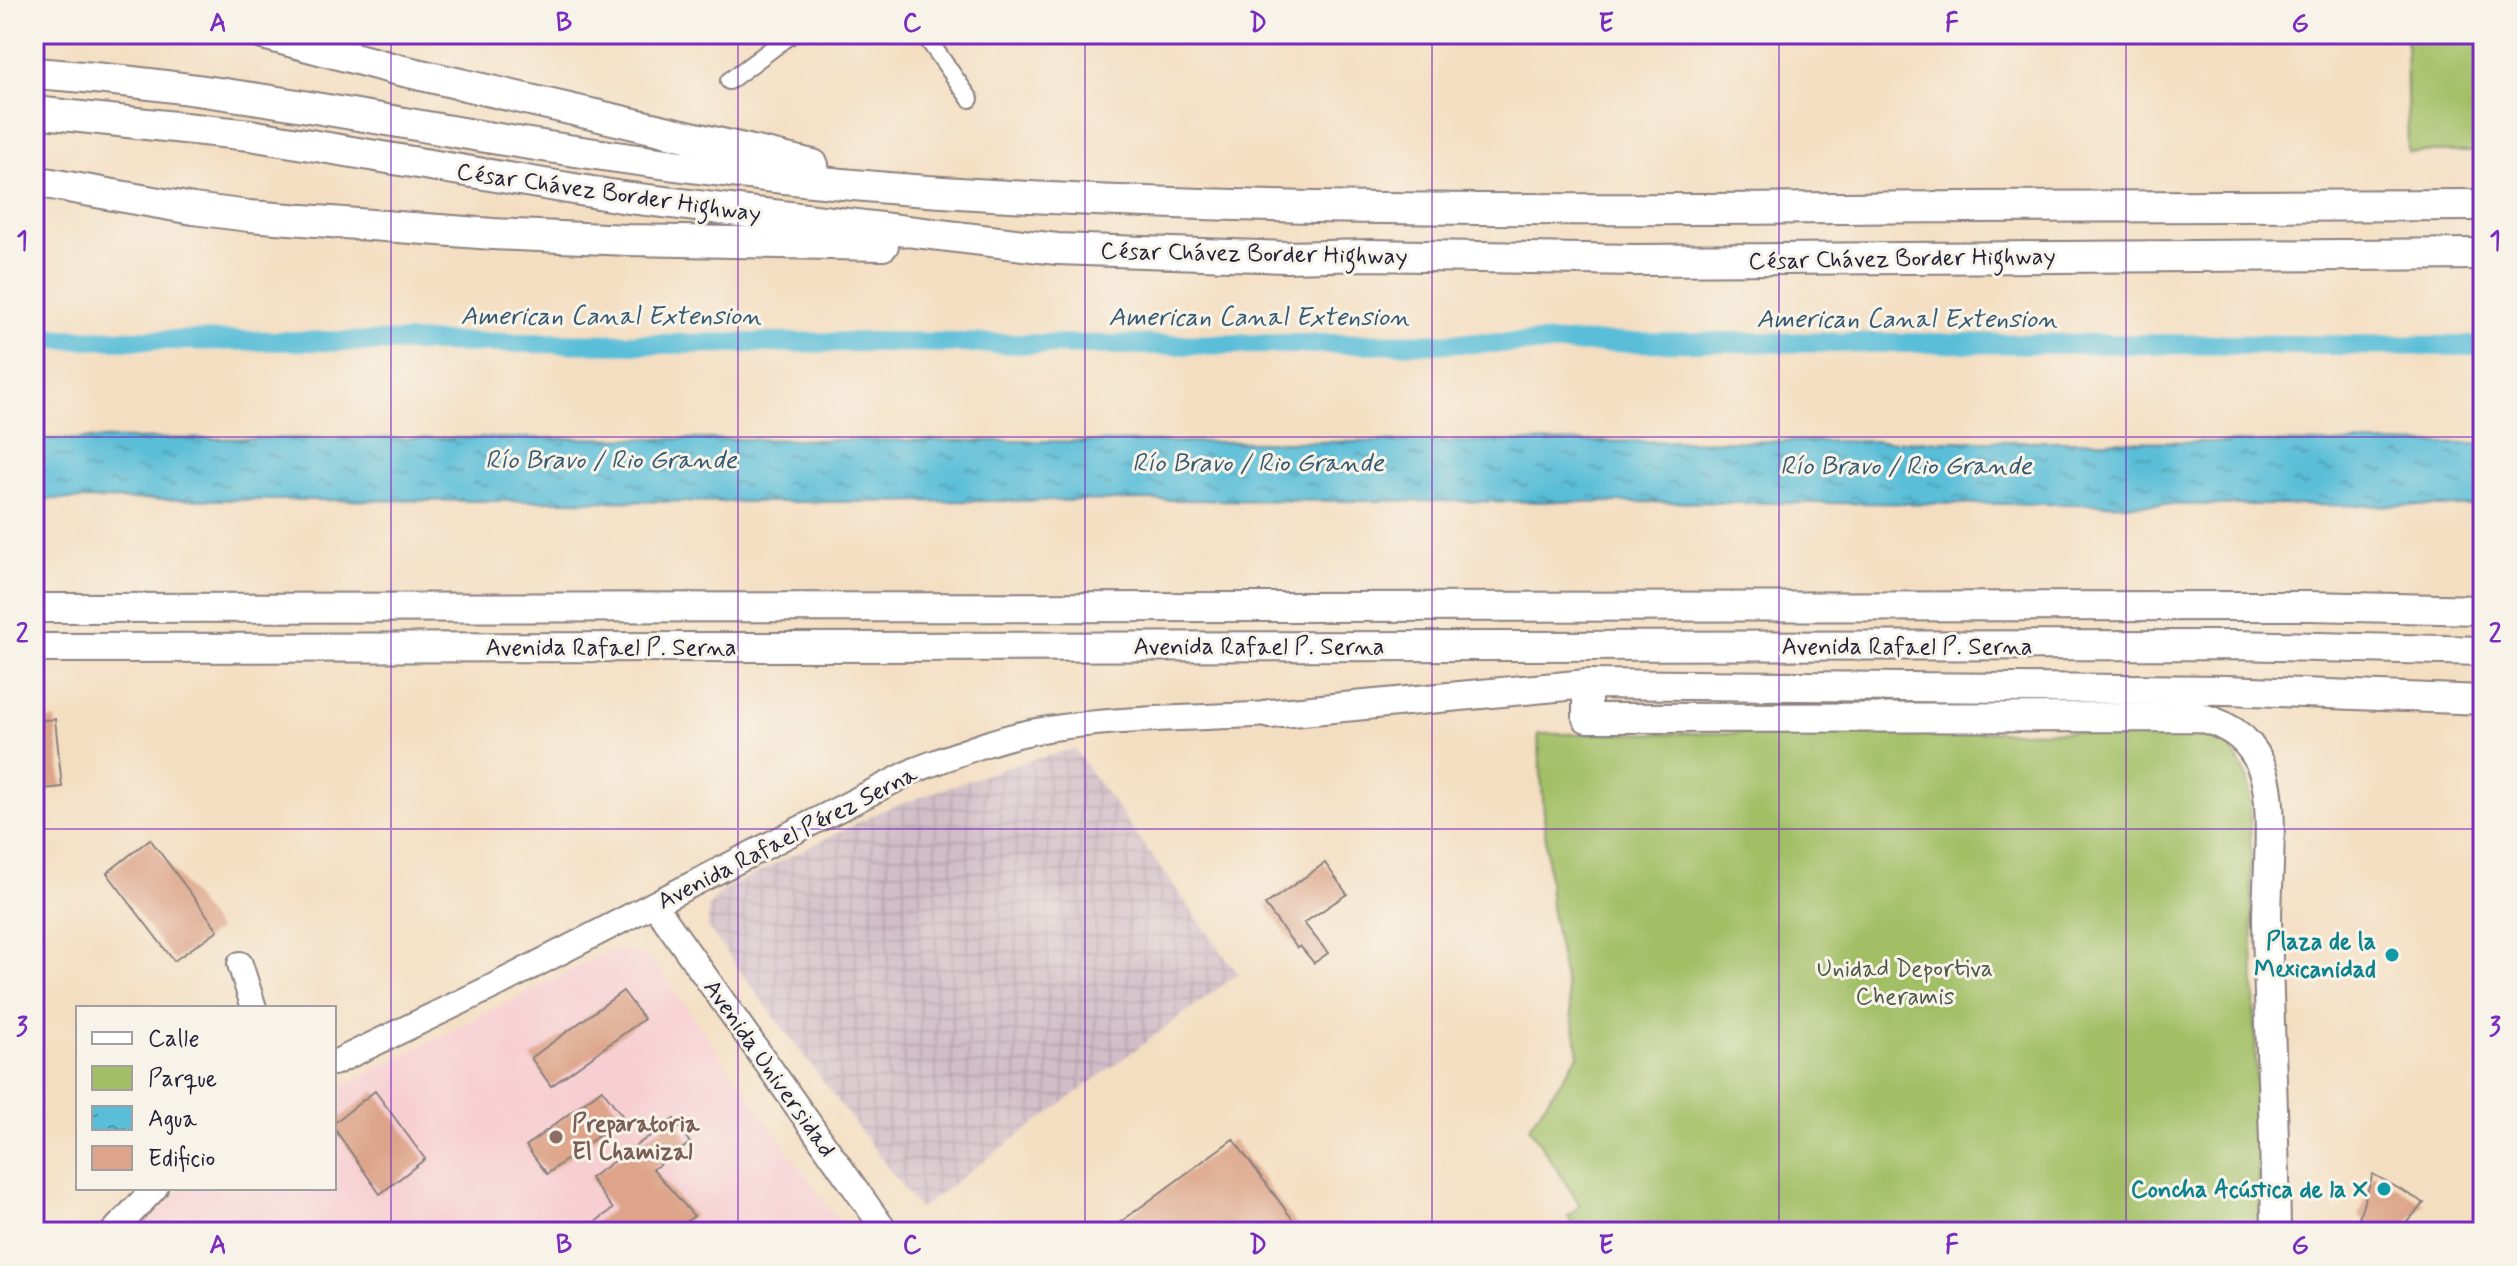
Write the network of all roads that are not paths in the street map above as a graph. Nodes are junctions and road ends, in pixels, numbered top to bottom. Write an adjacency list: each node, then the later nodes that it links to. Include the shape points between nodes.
1 (263, 34): 5 (highway)
2 (310, 34): 5 (highway)
3 (792, 34): 7 (street)
4 (924, 34): 8 (street)
5 (395, 69): 13 (highway)
6 (34, 73): 13 (highway, César Chávez Border Highway, via 227,93 738,174)
7 (729, 81)
8 (970, 99)
9 (34, 112): 15 (highway, César Chávez Border Highway, via 250,135 622,197)
10 (34, 165): 12 (highway)
11 (34, 181): 12 (highway)
12 (84, 188): 15 (highway, via 249,216 493,234)
13 (924, 190): 14 (highway, César Chávez Border Highway, via 1117,201 1645,210)
14 (2483, 205)
15 (1057, 249): 16 (highway, César Chávez Border Highway, via 1635,260)
16 (2483, 254)
17 (34, 608): 18 (highway, Avenida Rafael P. Serna)
18 (2483, 610)
19 (34, 648): 20 (highway, Avenida Rafael P. Serna, via 2234,645)
20 (2483, 651)
21 (1587, 684): 22 (highway, via 2227,690); 23 (highway); 31 (highway, via 1587,718 2199,717 2229,727 2251,747 2260,764 2268,801)
22 (2483, 700)
23 (1270, 714): 24 (main road, Avenida Rafael Pérez Serna, via 1092,725 983,744 915,770)
24 (654, 904): 27 (main road, Avenida Rafael Pérez Serna); 30 (main road, Avenida Universidad)
25 (240, 964): 26 (main road)
26 (253, 1006)
27 (336, 1062)
28 (153, 1190): 29 (main road)
29 (113, 1232)
30 (886, 1232)
31 (2276, 1232)

